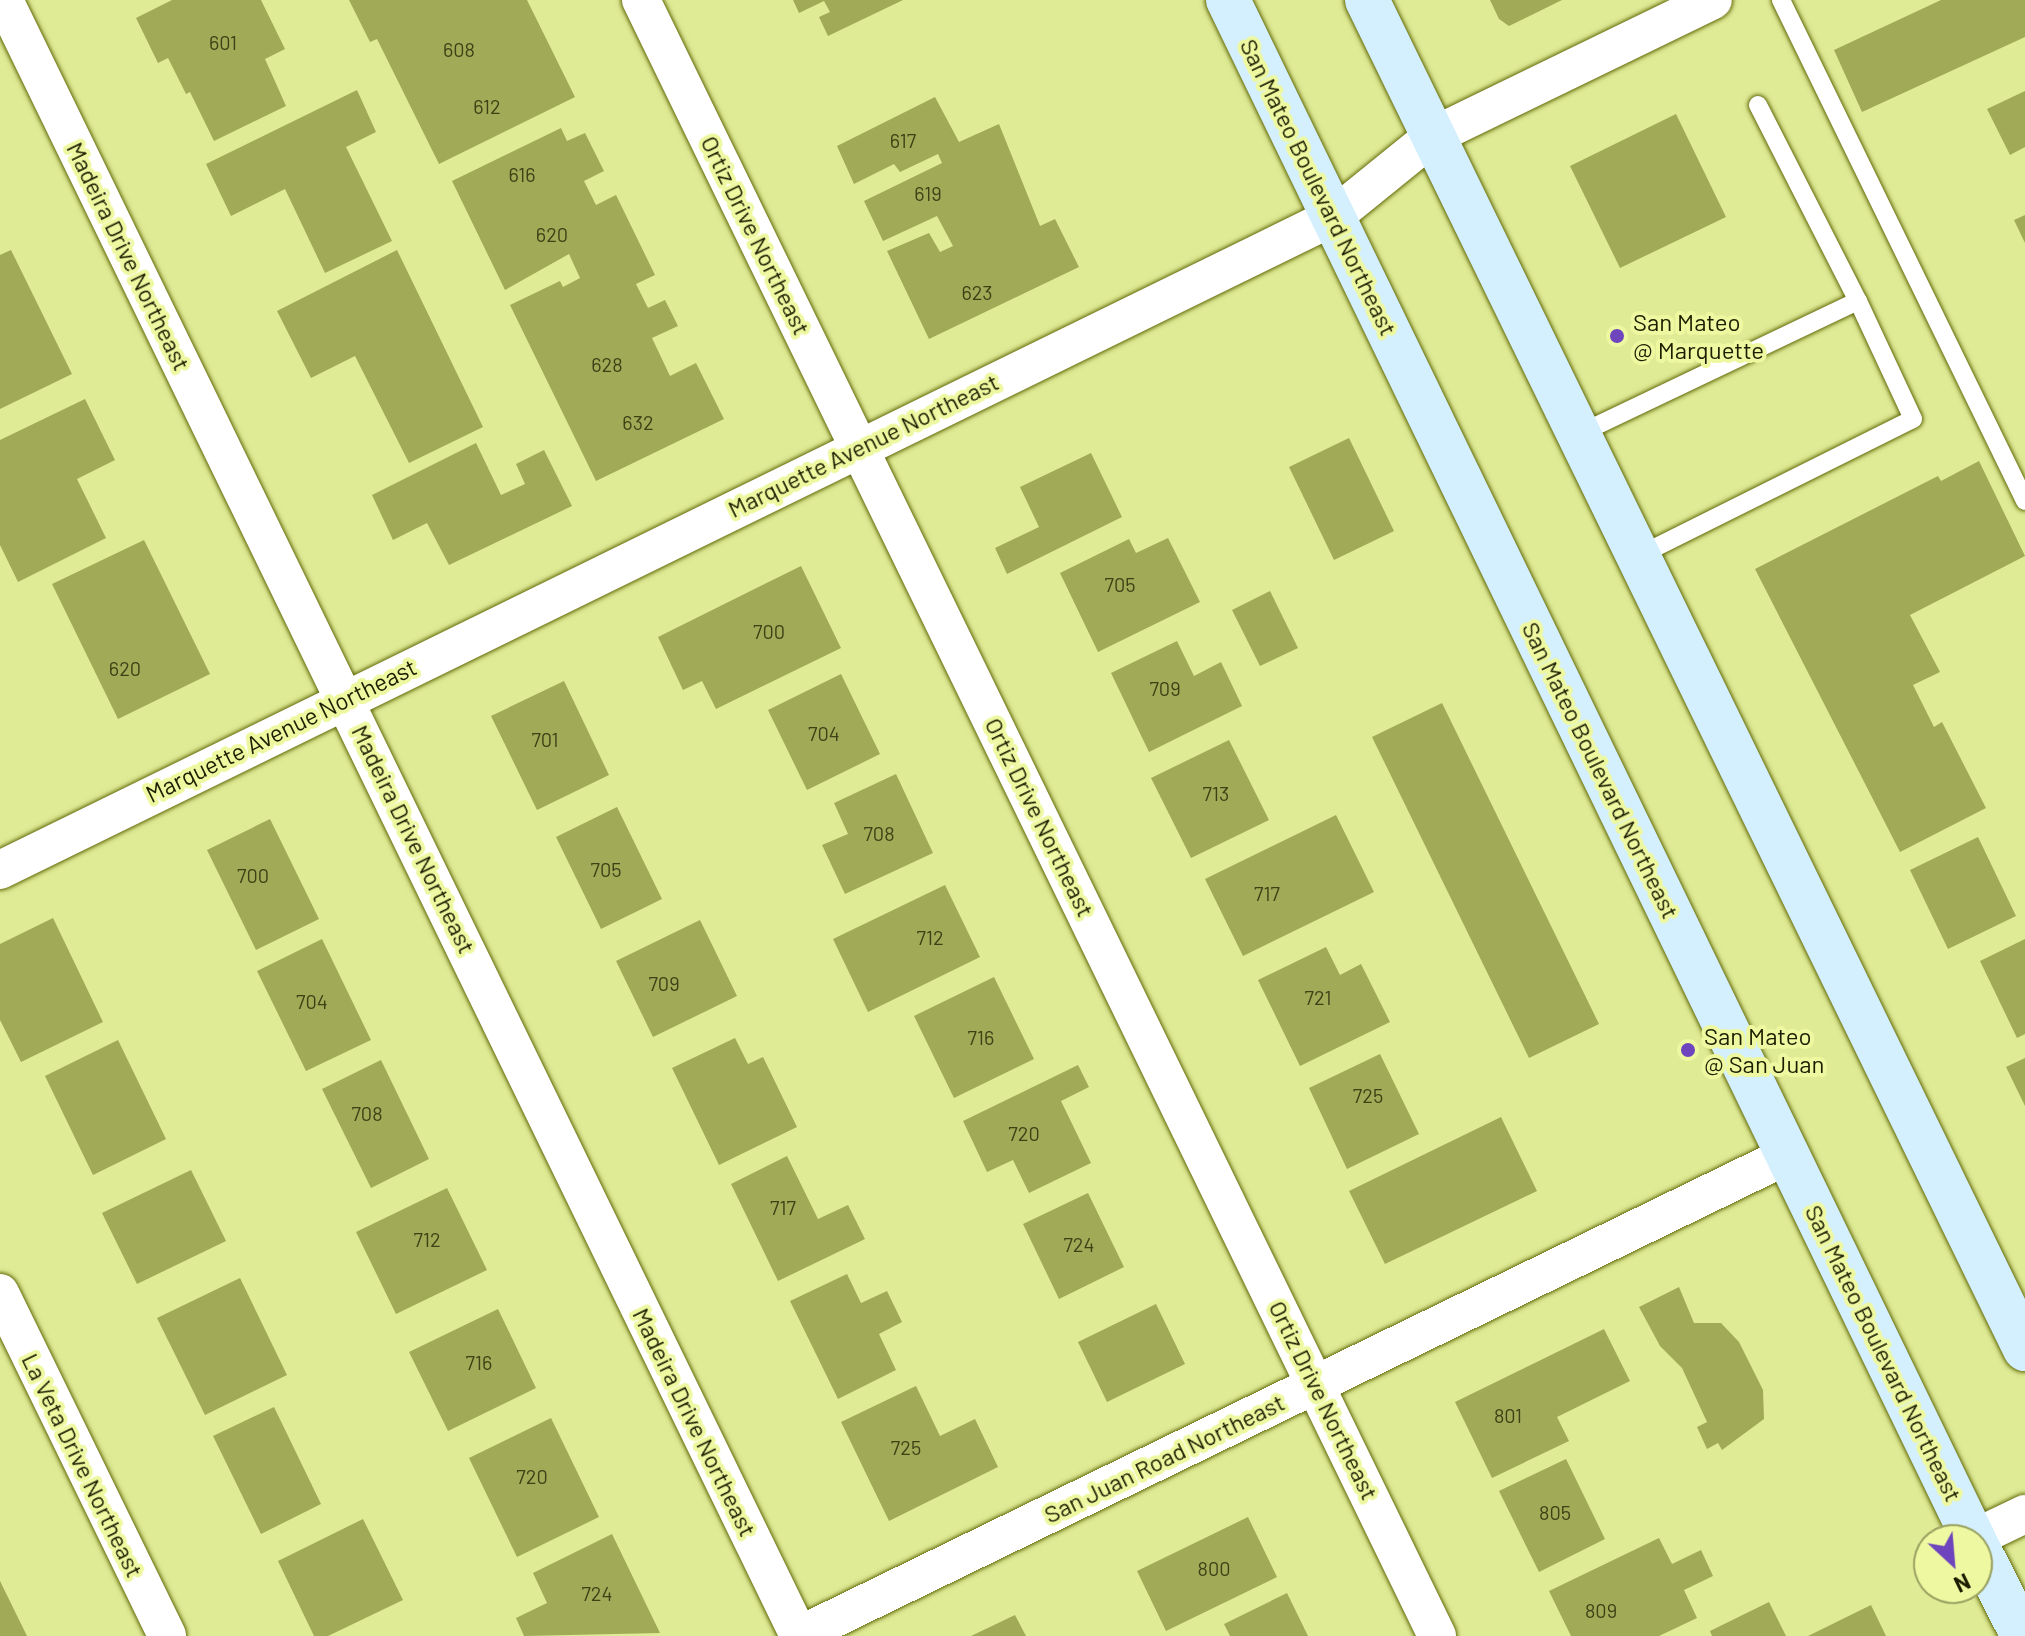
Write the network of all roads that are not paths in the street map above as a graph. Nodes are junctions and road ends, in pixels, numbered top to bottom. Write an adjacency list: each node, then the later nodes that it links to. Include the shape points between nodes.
1 (4, 0): 15 (street, Madeira Drive Northeast)
2 (641, 0): 12 (street, Ortiz Drive Northeast)
3 (1228, 0): 9 (main road, San Mateo Boulevard Northeast)
4 (1367, 0): 8 (main road)
5 (1713, 0): 8 (street, Marquette Avenue Northeast)
6 (1781, 0): 13 (lane)
7 (1758, 105): 10 (lane)
8 (1433, 136): 9 (street, Marquette Avenue Northeast); 11 (main road)
9 (1333, 217): 12 (street, Marquette Avenue Northeast); 17 (main road, San Mateo Boulevard Northeast)
10 (1858, 301): 11 (lane); 14 (lane, via 1913,419)
11 (1579, 434): 14 (main road)
12 (860, 447): 15 (street, Marquette Avenue Northeast); 20 (street, Ortiz Drive Northeast)
13 (2025, 501)
14 (1638, 556): 19 (main road)
15 (345, 697): 16 (street, Marquette Avenue Northeast); 26 (street, Madeira Drive Northeast)
16 (0, 870)
17 (1788, 1155): 20 (street, San Juan Road Northeast); 22 (main road, San Mateo Boulevard Northeast)
18 (0, 1293): 25 (street, La Veta Drive Northeast)
19 (2025, 1349)
20 (1316, 1383): 26 (street, San Juan Road Northeast); 27 (street, Ortiz Drive Northeast)
21 (2025, 1514): 23 (street)
22 (1966, 1524)
23 (1993, 1530)
24 (1993, 1577): 28 (main road)
25 (167, 1636)
26 (799, 1636)
27 (1437, 1636)
28 (2023, 1636)

